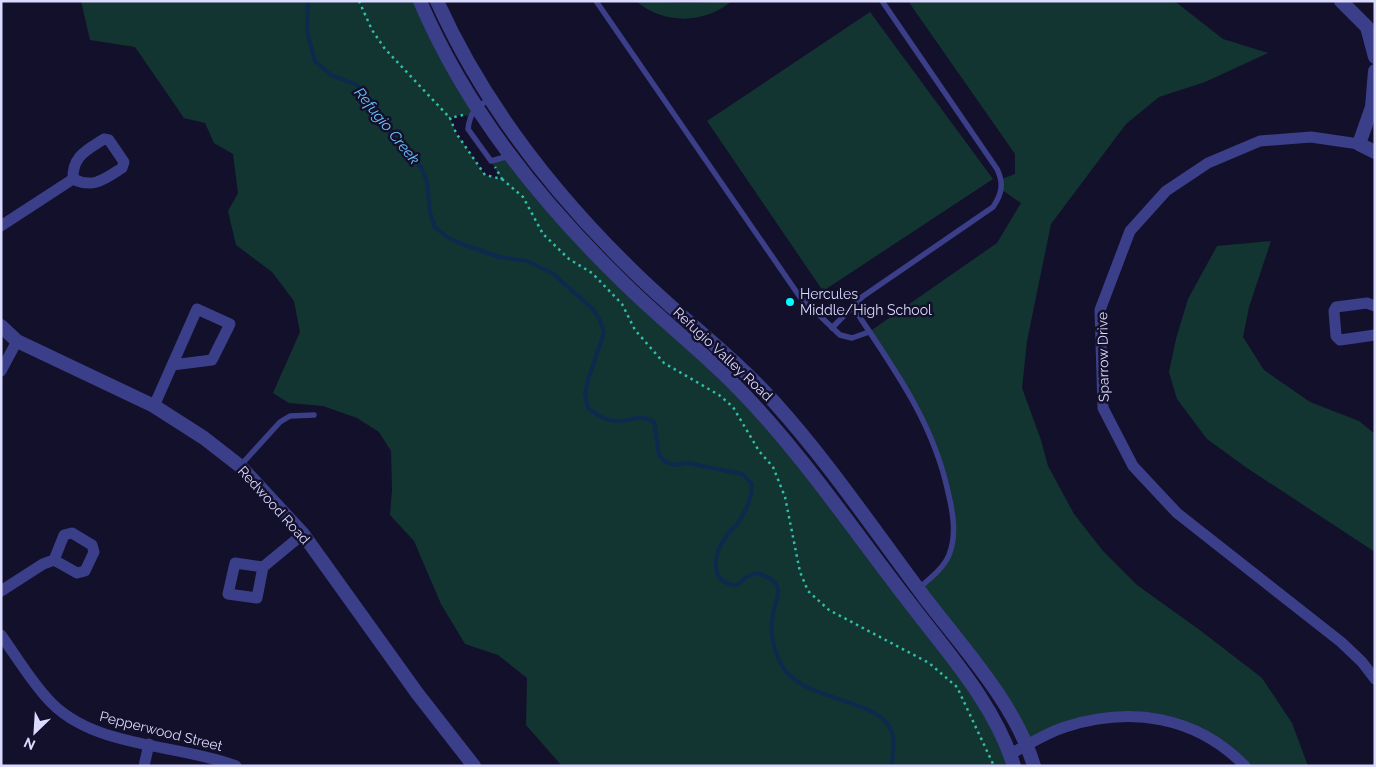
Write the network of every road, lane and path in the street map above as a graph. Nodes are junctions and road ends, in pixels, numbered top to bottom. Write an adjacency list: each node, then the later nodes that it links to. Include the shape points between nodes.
1 (359, 1): 12 (path, via 385,49)
2 (420, 1): 11 (street, Refugio Valley Road, via 463,88)
3 (437, 1): 10 (street, Refugio Valley Road)
4 (596, 1): 22 (lane, via 800,296)
5 (882, 1): 20 (lane, via 998,169 1002,190 993,207 862,296)
6 (1341, 1): 7 (street)
7 (1371, 26): 8 (street)
8 (1375, 56)
9 (1375, 71): 13 (street, via 1372,107)
10 (490, 99): 11 (lane); 34 (street, Refugio Valley Road, via 536,164 598,236 775,403)
11 (476, 107): 15 (street, Refugio Valley Road); 15 (lane, via 470,116 468,129 491,161)
12 (450, 118)
13 (1359, 144): 14 (street, Sparrow Drive); 37 (street, Sparrow Drive, via 1311,137 1260,141 1208,163 1166,190 1130,231 1100,310 1103,408 1133,466 1177,513 1341,642)
14 (1375, 152)
15 (510, 156): 40 (street, Refugio Valley Road, via 554,212 623,282 737,387 787,442 981,696)
16 (73, 179): 16 (street, via 91,185 98,183 122,168 124,162 109,140 104,139 79,156 73,167); 18 (street)
17 (502, 179): 44 (path, via 523,197 543,234 569,259 592,273 622,304 635,330 664,363 719,395 732,407 758,451 772,467 784,497 800,572 808,591 829,610 929,663 957,687)
18 (1, 226)
19 (1375, 306): 24 (street, via 1367,302 1336,306 1334,311 1336,336 1340,340)
20 (853, 307): 22 (lane); 23 (lane)
21 (1, 326): 25 (street, Redwood Road)
22 (832, 328): 23 (lane, via 840,335 852,338)
23 (869, 332): 34 (lane, via 910,394 931,434 952,509 952,545 948,557)
24 (1375, 335)
25 (18, 341): 27 (street); 28 (street, Redwood Road)
26 (172, 365): 26 (street, via 197,309 230,324 212,360); 28 (street)
27 (1, 371)
28 (154, 406): 30 (street, Redwood Road)
29 (314, 415): 30 (lane, via 290,416 280,422)
30 (240, 466): 31 (street, Redwood Road)
31 (303, 534): 33 (street); 43 (street, Redwood Road, via 417,693)
32 (54, 560): 35 (street)
33 (263, 566)
34 (918, 589): 39 (street, Refugio Valley Road, via 994,689)
35 (1, 591)
36 (1, 635): 38 (street, Pepperwood Street, via 46,698 60,711 94,731)
37 (1375, 680)
38 (149, 744): 41 (street); 42 (street, Pepperwood Street)
39 (1028, 746): 40 (street); 45 (street, Refugio Valley Road); 46 (street, via 1064,727 1104,717 1145,716 1189,726 1229,749)
40 (1012, 760)
41 (144, 766)
42 (236, 766)
43 (474, 766)
44 (994, 766)
45 (1034, 766)
46 (1245, 766)

